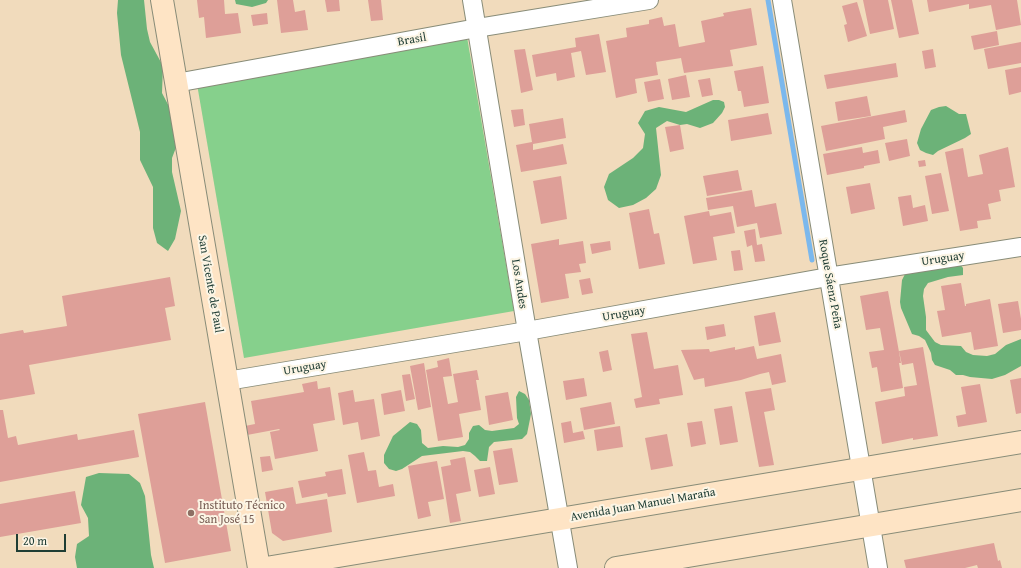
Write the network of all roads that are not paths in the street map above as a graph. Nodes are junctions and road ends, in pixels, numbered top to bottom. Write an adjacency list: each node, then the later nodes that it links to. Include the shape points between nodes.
1 (162, 0): 6 (street, San Vicente de Paul)
2 (472, 0): 5 (street, Los Andes)
3 (649, 0): 5 (street, Brasil)
4 (782, 0): 8 (street, Roque Sáenz Peña)
5 (477, 28): 6 (street, Brasil); 9 (street, Los Andes)
6 (176, 83): 10 (street, San Vicente de Paul)
7 (1021, 247): 8 (street, Uruguay)
8 (828, 277): 9 (street, Uruguay); 12 (street, Roque Sáenz Peña)
9 (527, 331): 10 (street, Uruguay); 14 (street, Los Andes)
10 (227, 382): 16 (street, San Vicente de Paul)
11 (1021, 442): 12 (street, Avenida Juan Manuel Maraña)
12 (861, 468): 14 (street, Avenida Juan Manuel Maraña); 15 (street, Roque Sáenz Peña)
13 (1021, 500): 15 (street)
14 (560, 519): 17 (street, Avenida Juan Manuel Maraña); 18 (street, Los Andes)
15 (870, 525): 19 (street); 20 (street, Roque Sáenz Peña)
16 (259, 568)
17 (266, 568)
18 (568, 568)
19 (616, 568)
20 (878, 568)

